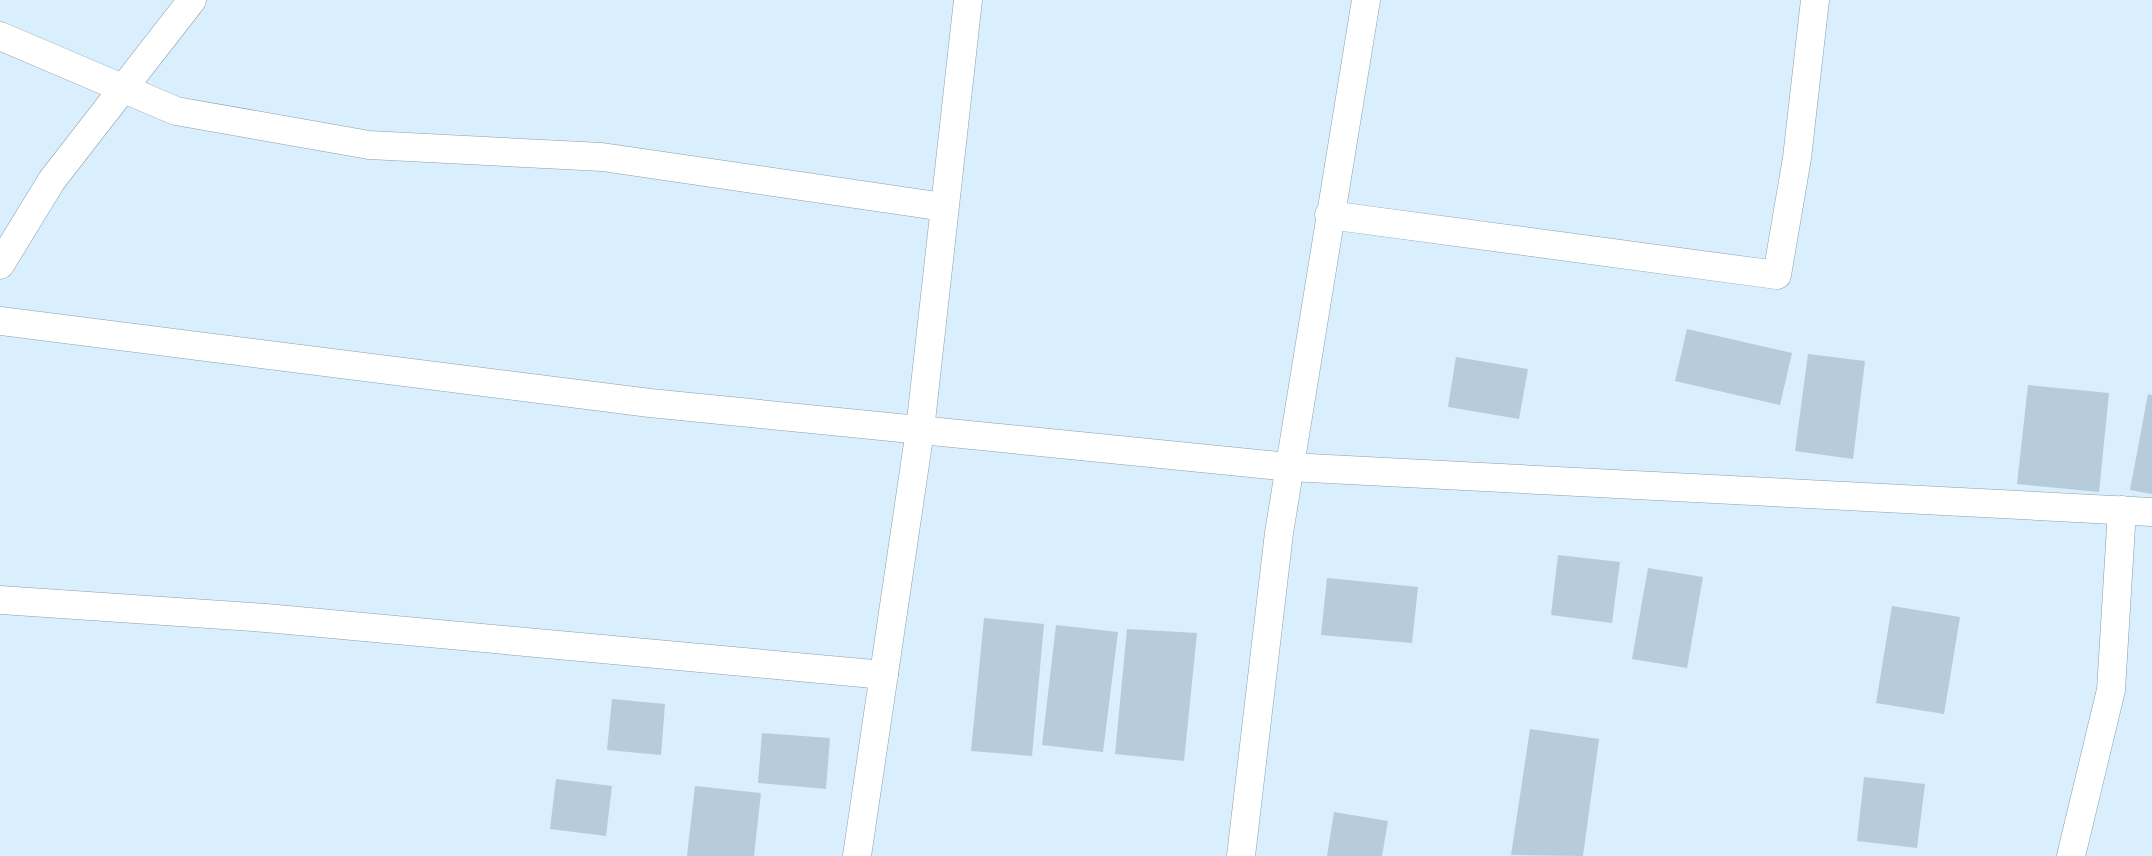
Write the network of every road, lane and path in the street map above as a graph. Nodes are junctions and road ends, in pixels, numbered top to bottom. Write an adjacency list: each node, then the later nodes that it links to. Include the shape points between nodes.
1 (192, 0): 6 (street)
2 (968, 0): 7 (street)
3 (1366, 0): 8 (street)
4 (1814, 0): 8 (street, via 1796,158 1777,275)
5 (0, 36): 6 (street)
6 (122, 89): 7 (street, via 176,111 369,145 602,157); 9 (street, via 52,180)
7 (944, 207): 11 (street)
8 (1329, 216): 12 (street)
9 (0, 265)
10 (0, 321): 11 (street, via 650,403)
11 (920, 430): 12 (street); 16 (street)
12 (1290, 467): 13 (street); 18 (street, via 1278,533)
13 (2122, 510): 14 (street); 19 (street, via 2110,690)
14 (2152, 512)
15 (0, 600): 16 (street, via 266,618)
16 (884, 675): 17 (street)
17 (857, 856)
18 (1242, 856)
19 (2071, 856)

